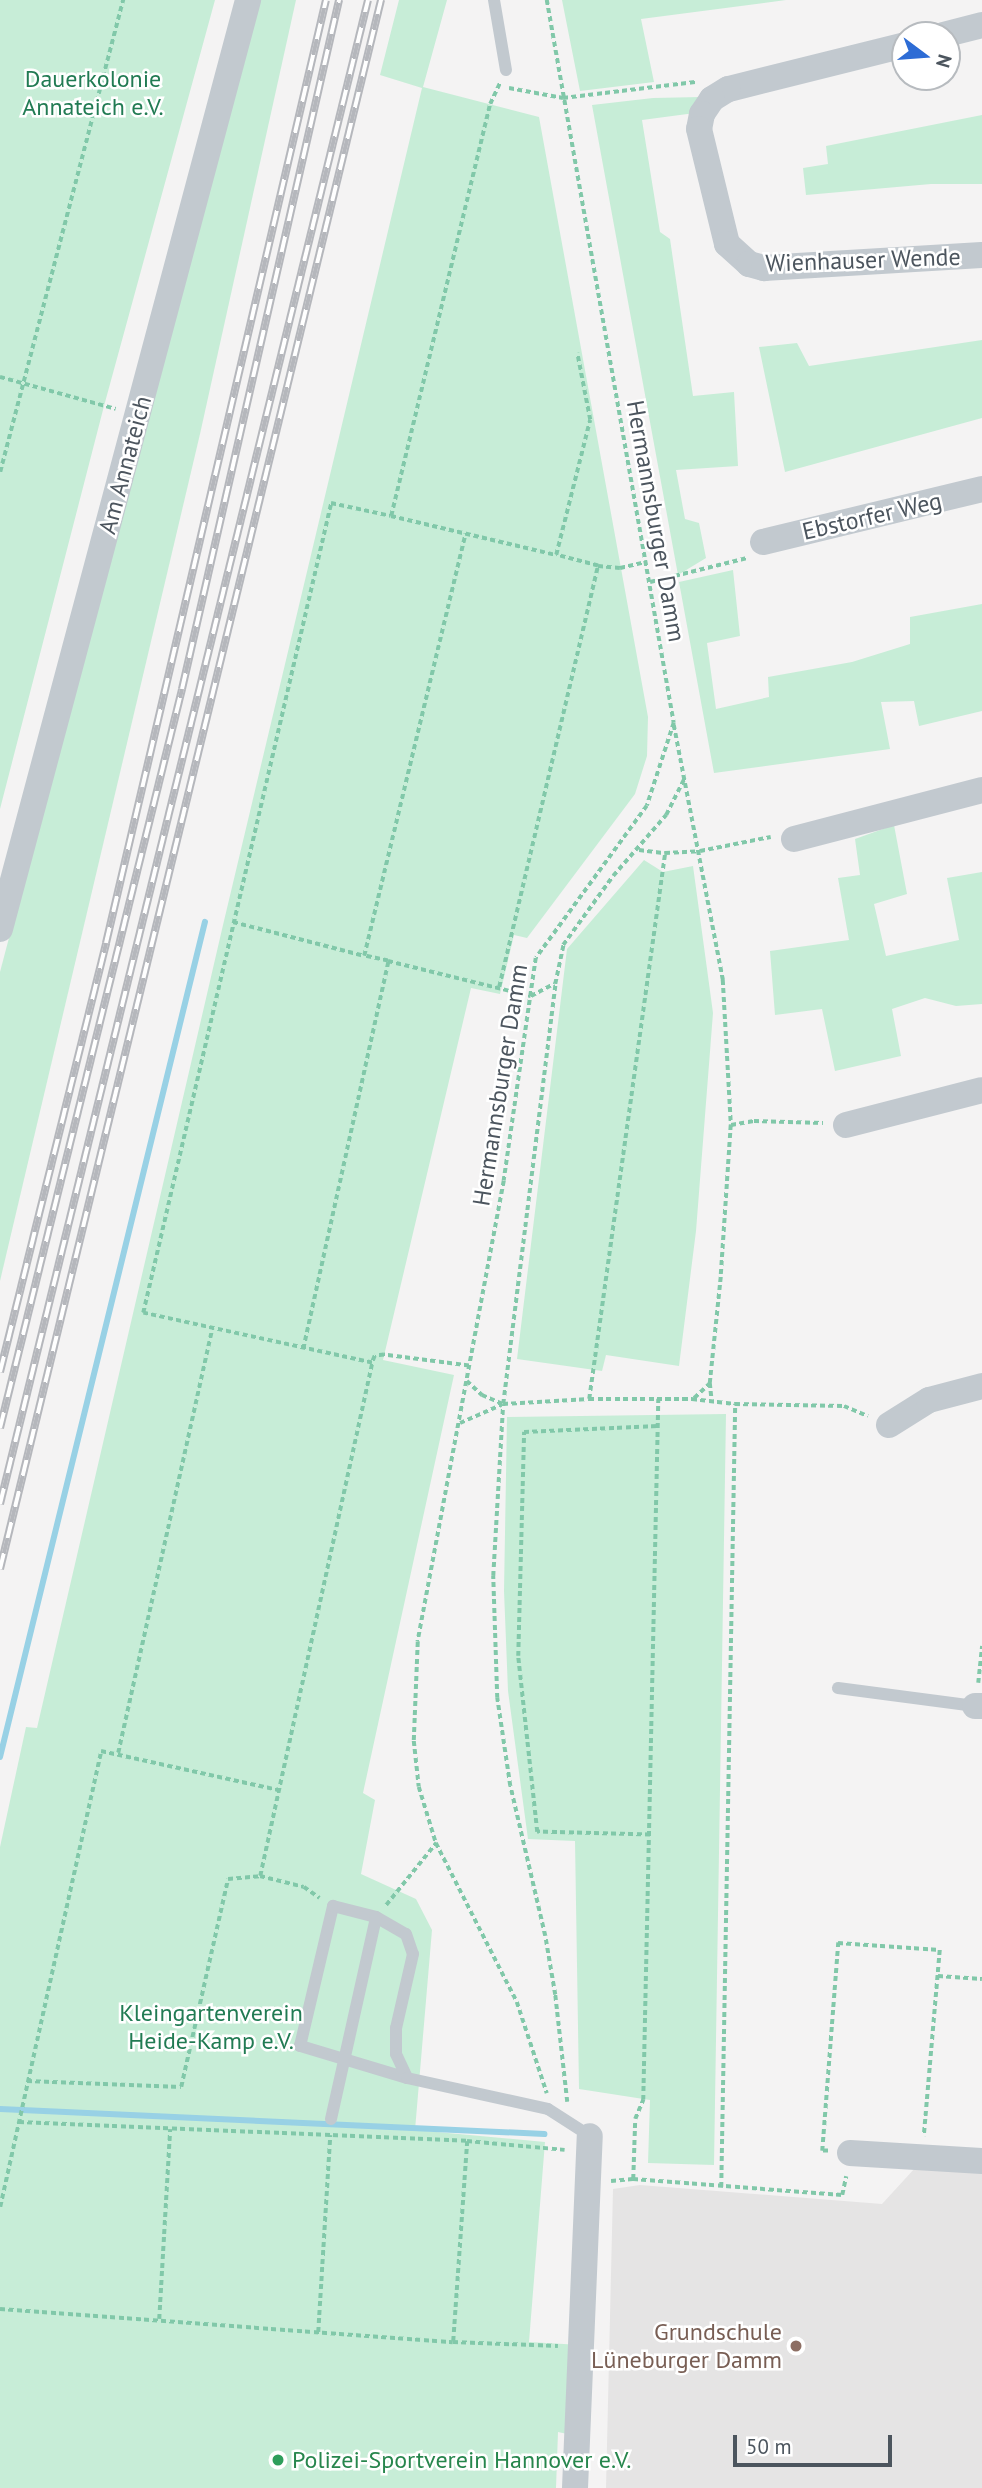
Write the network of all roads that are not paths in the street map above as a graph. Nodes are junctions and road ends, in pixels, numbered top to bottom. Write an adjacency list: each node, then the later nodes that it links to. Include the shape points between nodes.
1 (247, 0): 12 (street, Am Annateich)
2 (494, 0): 6 (lane)
3 (982, 25): 4 (street)
4 (961, 30)
5 (891, 48): 7 (street, Wienhauser Wende, via 728,89 712,99 702,114 702,147 727,243 748,264 779,268)
6 (506, 70)
7 (982, 255)
8 (982, 489): 9 (street, Ebstorfer Weg)
9 (763, 542)
10 (982, 790): 11 (street)
11 (794, 839)
12 (0, 929)
13 (982, 1090): 14 (street)
14 (846, 1125)
15 (982, 1386): 16 (street, via 929,1400)
16 (889, 1425)
17 (838, 1688): 18 (lane)
18 (979, 1706)
19 (376, 1917): 20 (lane); 20 (lane, via 333,1906 300,2046); 21 (lane, via 406,1934 413,1954 396,2028 396,2054)
20 (343, 2058): 21 (lane); 22 (lane)
21 (407, 2078): 23 (lane, via 548,2109)
22 (331, 2119)
23 (589, 2143): 26 (street)
24 (850, 2153): 25 (street)
25 (982, 2161)
26 (575, 2488)

